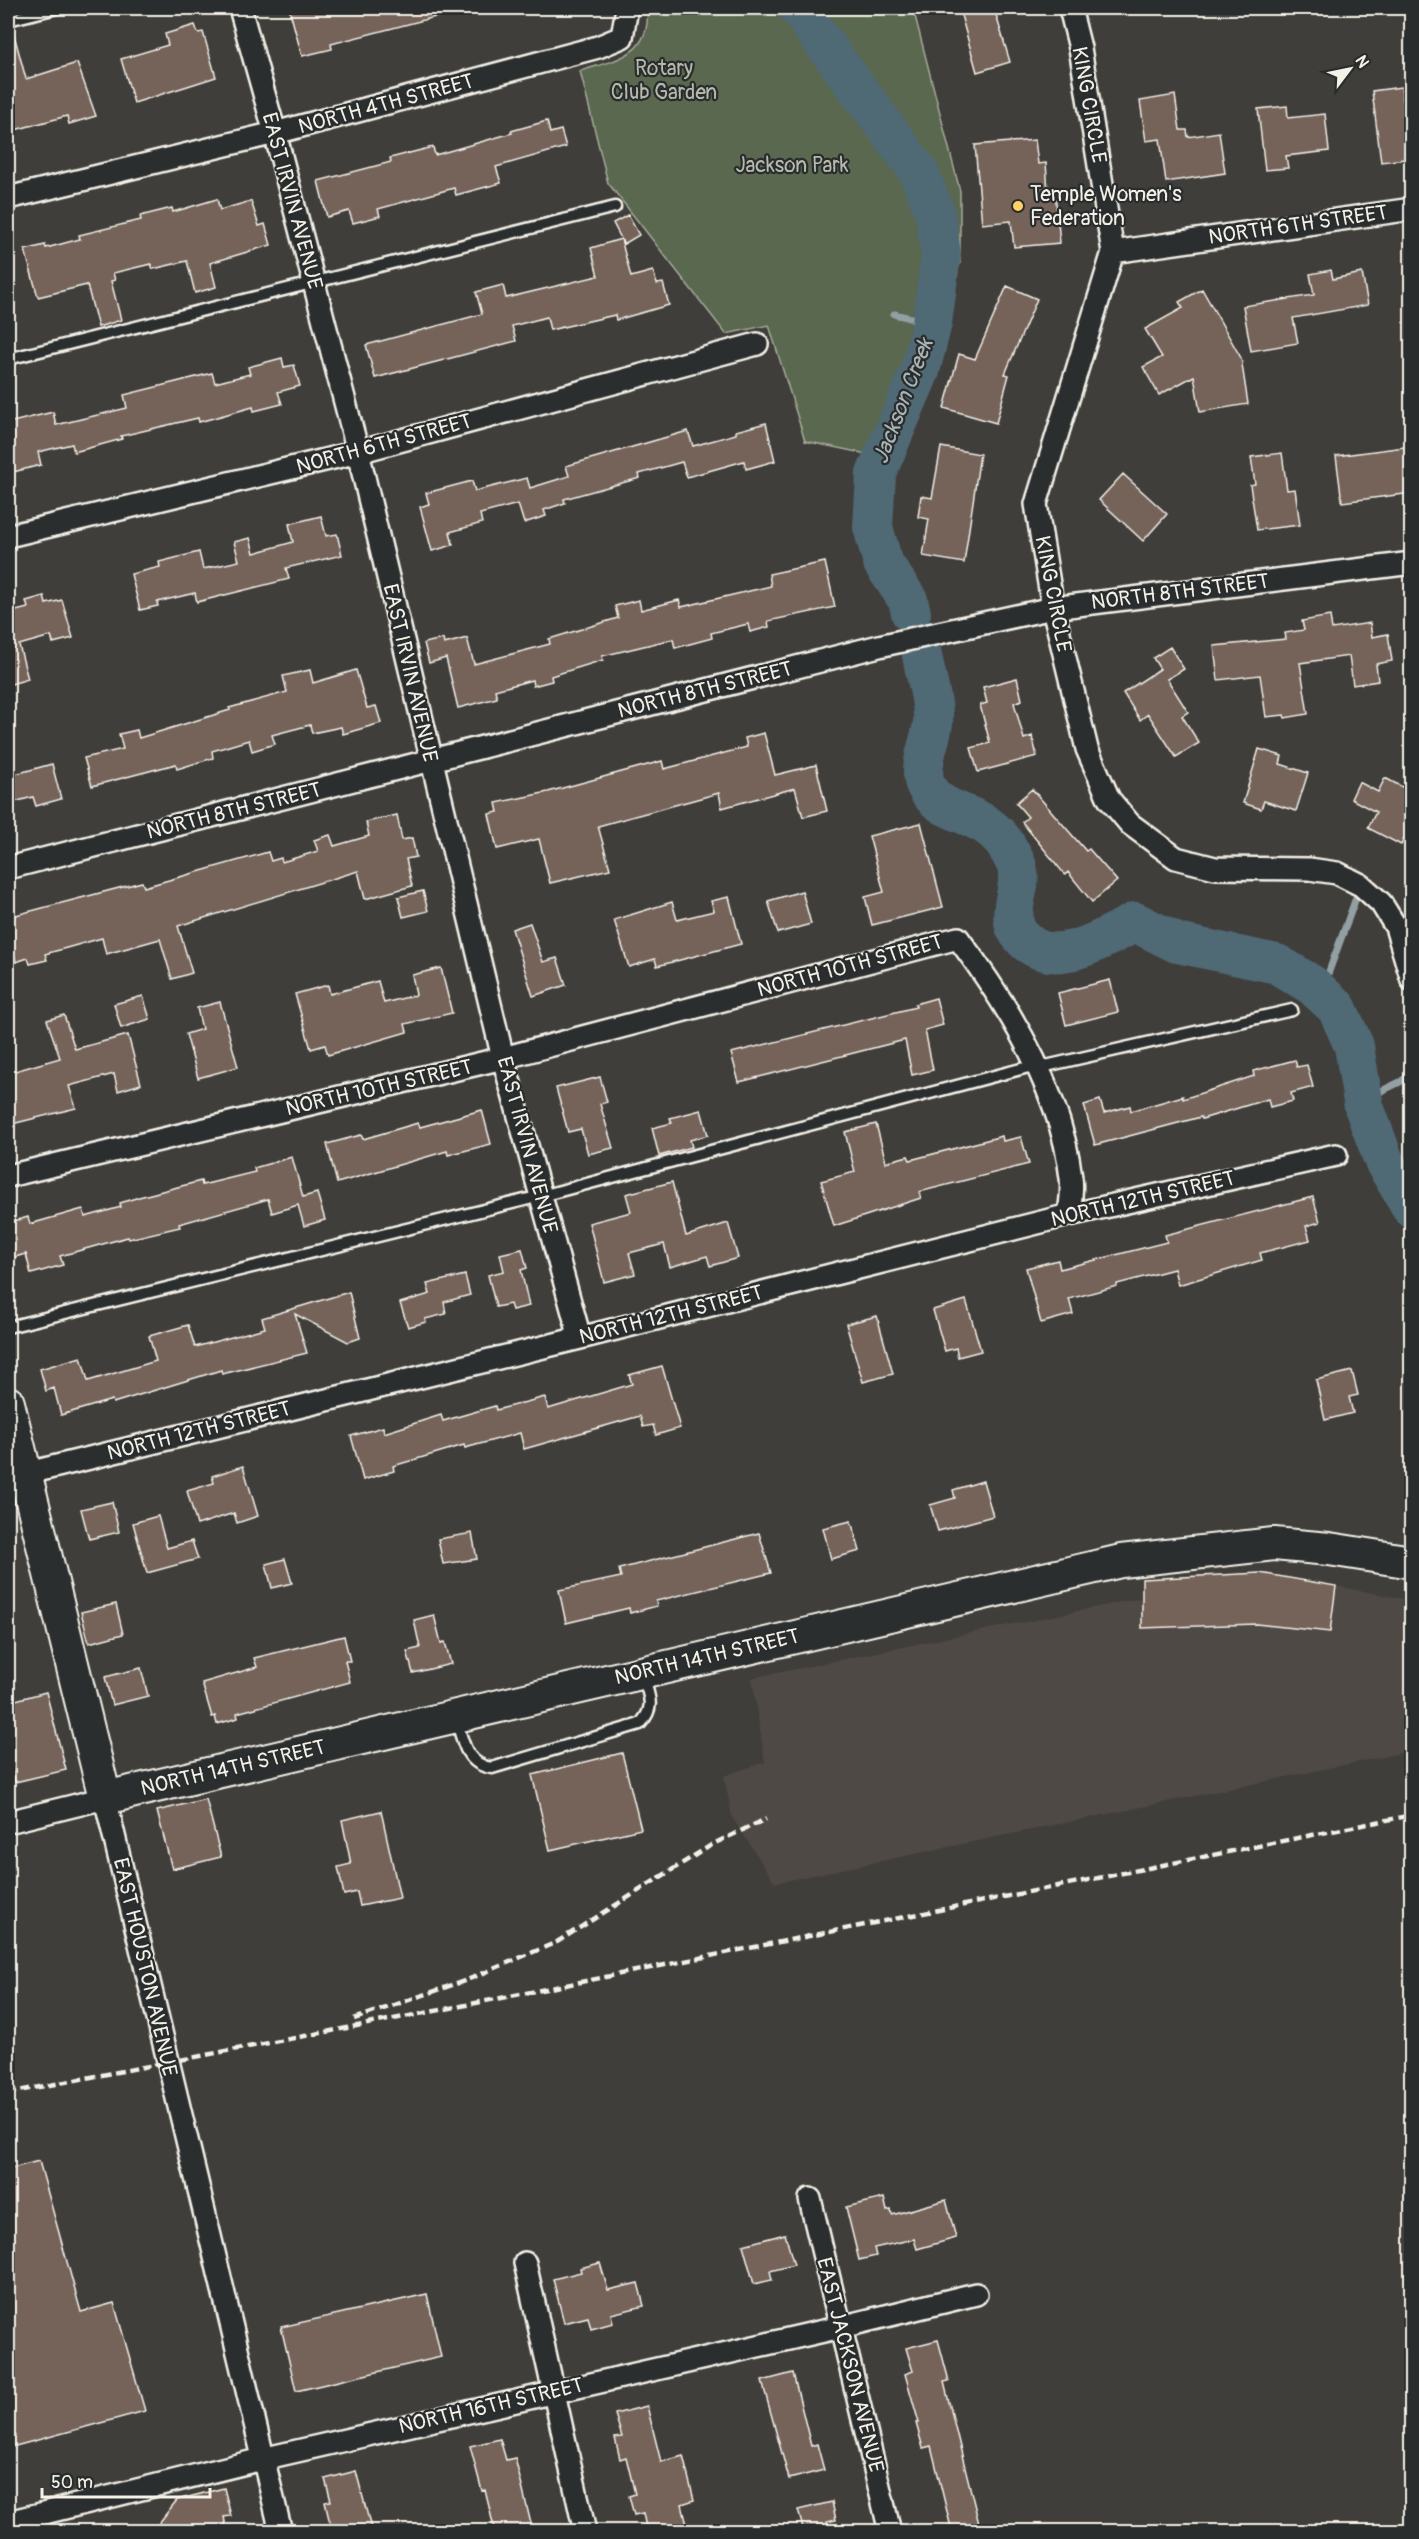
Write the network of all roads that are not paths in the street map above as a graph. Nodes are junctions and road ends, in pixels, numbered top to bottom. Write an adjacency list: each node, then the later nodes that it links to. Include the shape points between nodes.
1 (57, 8): 5 (lane)
2 (240, 8): 6 (street, EAST IRVIN AVENUE)
3 (627, 8): 6 (street, NORTH 4TH STREET, via 622,37 598,47)
4 (1070, 8): 10 (street, KING CIRCLE)
5 (8, 20)
6 (275, 133): 7 (street, NORTH 4TH STREET); 11 (street, EAST IRVIN AVENUE)
7 (8, 198)
8 (615, 207): 11 (lane)
9 (1412, 209): 10 (street, NORTH 6TH STREET)
10 (1113, 252): 17 (street, KING CIRCLE, via 1036,504)
11 (314, 283): 13 (lane); 14 (street, EAST IRVIN AVENUE)
12 (758, 344): 14 (street, NORTH 6TH STREET)
13 (8, 359)
14 (358, 452): 15 (street, NORTH 6TH STREET); 18 (street, EAST IRVIN AVENUE)
15 (8, 536)
16 (1412, 563): 17 (street, NORTH 8TH STREET)
17 (1053, 608): 18 (street, NORTH 8TH STREET, via 879,646); 20 (street, KING CIRCLE, via 1088,749 1109,799 1130,824 1176,858 1215,868 1337,873 1361,885 1381,903 1396,927)
18 (430, 761): 19 (street, NORTH 8TH STREET); 22 (street, EAST IRVIN AVENUE)
19 (8, 868)
20 (1412, 980)
21 (1292, 1010): 23 (lane)
22 (503, 1058): 23 (street, NORTH 10TH STREET, via 958,938 981,968); 25 (street, NORTH 10TH STREET); 26 (street, EAST IRVIN AVENUE)
23 (1036, 1067): 26 (lane); 27 (street, via 1064,1135 1072,1181)
24 (1335, 1155): 27 (street, NORTH 12TH STREET)
25 (8, 1176)
26 (541, 1196): 28 (lane); 29 (street, EAST IRVIN AVENUE)
27 (1069, 1215): 29 (street, NORTH 12TH STREET)
28 (8, 1327)
29 (580, 1338): 31 (street, NORTH 12TH STREET)
30 (8, 1403): 31 (street, EAST HOUSTON AVENUE)
31 (16, 1476): 35 (street, EAST HOUSTON AVENUE)
32 (1402, 1560): 33 (street, NORTH 14TH STREET, via 1274,1544 1121,1561)
33 (643, 1672): 34 (street, NORTH 14TH STREET); 34 (lane, via 651,1703 650,1714 640,1724 492,1768 476,1763 467,1754)
34 (456, 1716): 35 (street, NORTH 14TH STREET)
35 (105, 1798): 36 (street, NORTH 14TH STREET); 42 (street, EAST HOUSTON AVENUE)
36 (8, 1822)
37 (810, 2199): 40 (street, EAST JACKSON AVENUE)
38 (525, 2264): 41 (street)
39 (976, 2294): 40 (street, NORTH 16TH STREET)
40 (841, 2327): 41 (street, NORTH 16TH STREET); 46 (street, EAST JACKSON AVENUE)
41 (554, 2391): 42 (street, NORTH 16TH STREET); 45 (street)
42 (262, 2459): 43 (street, NORTH 16TH STREET); 44 (street, EAST HOUSTON AVENUE)
43 (8, 2522)
44 (281, 2532)
45 (585, 2532)
46 (890, 2532)

